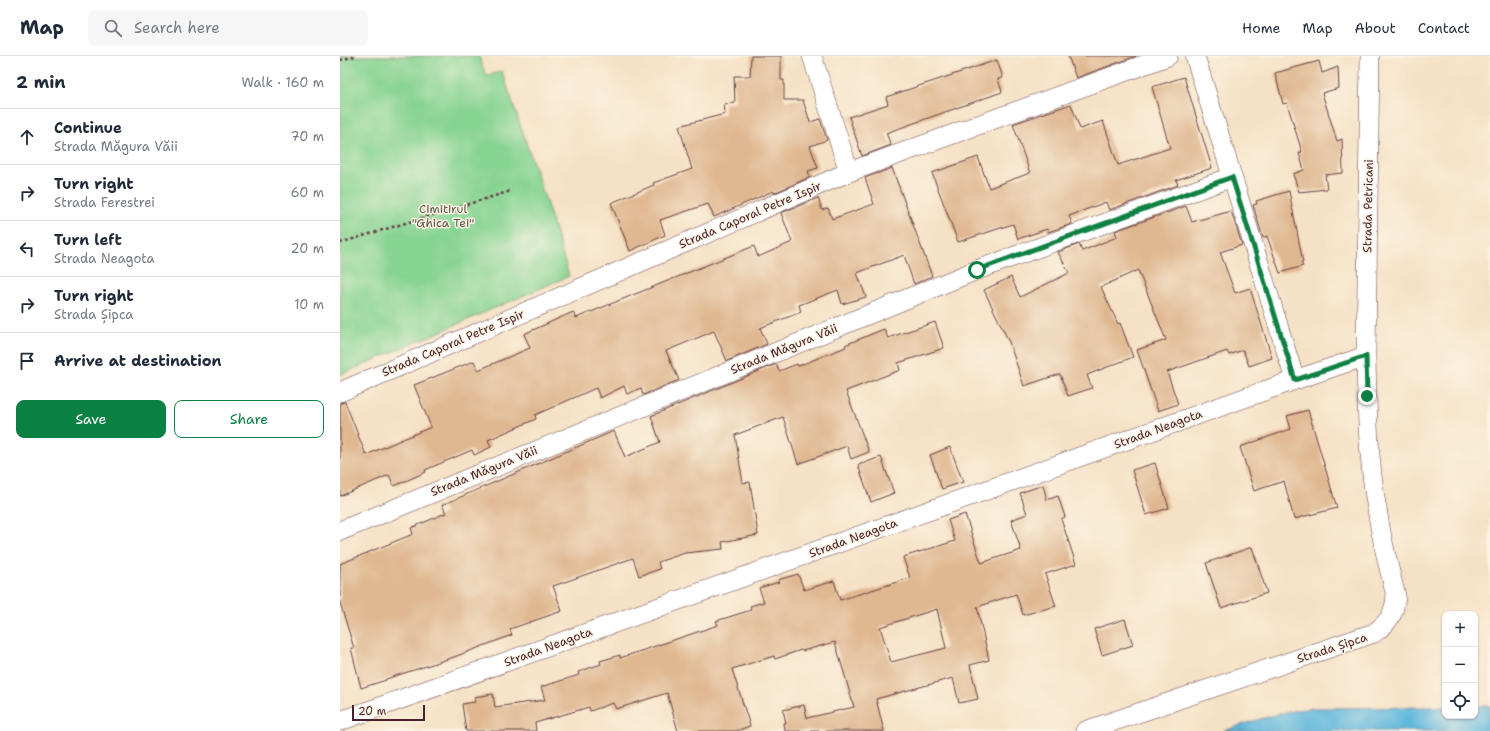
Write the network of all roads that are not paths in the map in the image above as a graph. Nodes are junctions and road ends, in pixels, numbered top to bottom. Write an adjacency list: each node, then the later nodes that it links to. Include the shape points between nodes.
1 (812, 56): 5 (street)
2 (1168, 56): 5 (street, Strada Caporal Petre Ispir)
3 (1195, 56): 6 (street)
4 (1370, 56): 7 (street, Strada Petricani)
5 (849, 172): 9 (street, Strada Caporal Petre Ispir)
6 (1232, 177): 8 (street); 10 (street, Strada Măgura Văii, via 977,270)
7 (1366, 356): 8 (street, Strada Neagota); 12 (street, Strada Șipca, via 1372,476 1377,514 1396,596 1394,610 1386,624 1374,633)
8 (1295, 380): 11 (street, Strada Neagota)
9 (340, 392)
10 (340, 532)
11 (340, 721)
12 (1084, 731)

